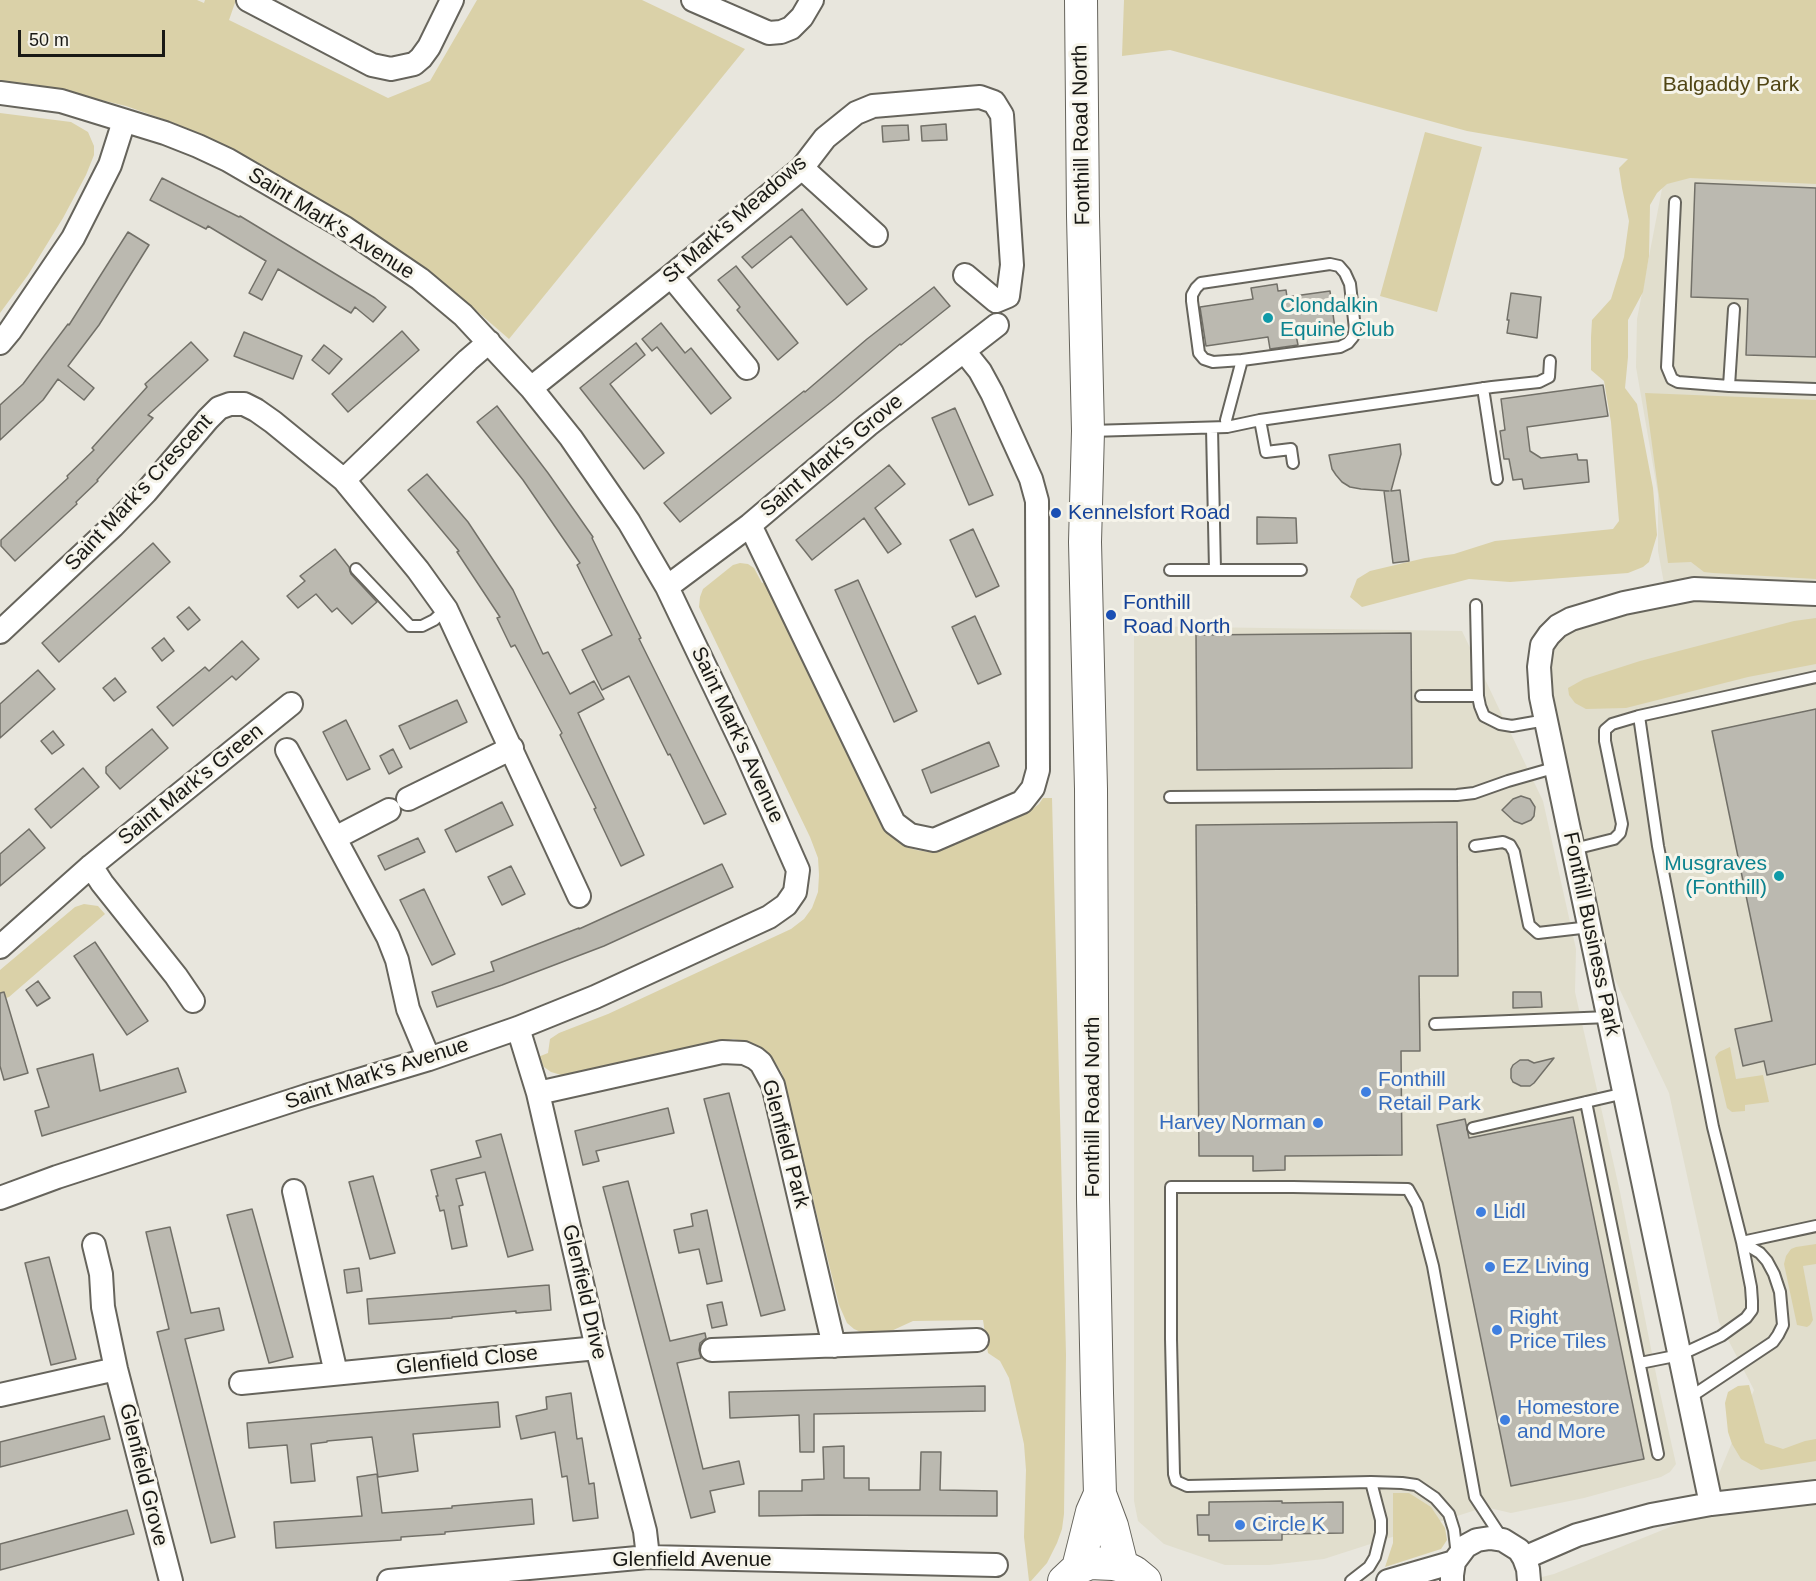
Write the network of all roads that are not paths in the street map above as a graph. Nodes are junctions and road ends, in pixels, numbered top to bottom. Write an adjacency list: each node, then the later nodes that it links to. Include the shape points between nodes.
1 (248, 0): 2 (street, via 372,65 391,69 414,64 421,58)
2 (452, 0)
3 (693, 0): 4 (street, via 769,33 791,28)
4 (812, 0)
5 (1081, 0): 28 (main road, Fonthill Road North)
6 (0, 93): 7 (street, Saint Mark's Avenue, via 62,101)
7 (124, 121): 15 (street, Saint Mark's Avenue, via 208,150 345,228 420,279); 16 (street, via 110,165 73,238)
8 (802, 168): 10 (street); 11 (street, St Mark's Meadows, via 825,138 856,113 873,106 980,97 994,102 1002,115 1012,265 1008,296 996,301); 12 (street, St Mark's Meadows)
9 (1675, 202): 21 (lane, via 1667,367 1672,379 1678,382)
10 (876, 235)
11 (965, 275)
12 (671, 276): 20 (street); 22 (street, St Mark's Meadows)
13 (1734, 309): 21 (lane)
14 (998, 325): 17 (street, Saint Mark's Grove)
15 (489, 342): 22 (street, Saint Mark's Avenue); 31 (street)
16 (0, 344)
17 (964, 351): 32 (street, Saint Mark's Grove, via 868,425); 32 (street, via 992,393 1031,479 1036,501 1038,770 1033,788 1022,802 934,840 910,835 894,823)
18 (1242, 360): 18 (lane, via 1213,362 1199,353 1192,295 1201,283 1330,264 1339,266 1350,284 1354,318 1355,329 1348,343); 26 (lane)
19 (1550, 361): 23 (lane, via 1550,377 1539,382)
20 (747, 368)
21 (1729, 386): 24 (lane)
22 (531, 388): 37 (street, Saint Mark's Avenue, via 606,487)
23 (1483, 388): 25 (lane); 30 (lane)
24 (1816, 389)
25 (1260, 420): 26 (lane); 29 (lane, via 1266,452 1291,448)
26 (1227, 427): 27 (lane)
27 (1212, 428): 28 (lane); 35 (lane)
28 (1088, 431): 87 (main road, Fonthill Road North, via 1085,542)
29 (1293, 463)
30 (1497, 479)
31 (344, 480): 40 (street, Saint Mark's Crescent); 41 (street, Saint Mark's Crescent, via 256,410 244,404 219,408 113,526)
32 (750, 525): 37 (street, Saint Mark's Grove)
33 (356, 569): 40 (lane, via 410,626 422,626)
34 (1170, 570): 35 (lane)
35 (1215, 570): 36 (lane)
36 (1301, 570)
37 (667, 587): 62 (street, Saint Mark's Avenue, via 796,862 795,892 786,905 769,917)
38 (1816, 594): 47 (street, Fonthill Business Park, via 1694,589 1624,603 1558,626 1542,645 1539,667)
39 (1476, 605): 44 (lane)
40 (446, 609): 48 (street, Saint Mark's Crescent)
41 (0, 632)
42 (1816, 677): 46 (lane)
43 (1421, 696): 44 (lane)
44 (1478, 696): 47 (lane, via 1484,716 1500,724 1512,726)
45 (291, 704): 55 (street, Saint Mark's Green)
46 (1639, 716): 54 (lane, via 1605,730 1622,824 1620,833 1614,839); 71 (lane, via 1660,858 1713,1127)
47 (1546, 720): 50 (street, Fonthill Business Park)
48 (512, 748): 52 (street); 56 (street, Saint Mark's Crescent)
49 (287, 750): 52 (street)
50 (1557, 767): 51 (lane, via 1457,795); 54 (street, Fonthill Business Park)
51 (1170, 797)
52 (334, 838): 63 (street, via 393,948 408,1009)
53 (1474, 846): 57 (lane, via 1503,842 1510,845 1529,925 1538,933)
54 (1574, 849): 57 (street, Fonthill Business Park)
55 (92, 866): 58 (street, Saint Mark's Green); 59 (street)
56 (579, 896)
57 (1590, 927): 60 (street, Fonthill Business Park)
58 (0, 947)
59 (193, 1001)
60 (1609, 1017): 61 (lane); 65 (street, Fonthill Business Park)
61 (1435, 1024)
62 (518, 1028): 63 (street, Saint Mark's Avenue); 64 (street, Glenfield Drive)
63 (429, 1059): 69 (street, Saint Mark's Avenue)
64 (538, 1093): 74 (street, Glenfield Park, via 722,1052 744,1053 761,1063 773,1085); 75 (street, Glenfield Drive)
65 (1625, 1093): 66 (lane); 77 (street, Fonthill Business Park)
66 (1586, 1102): 67 (lane); 78 (lane)
67 (1473, 1128)
68 (294, 1191): 80 (street)
69 (0, 1198)
70 (1816, 1226): 71 (lane)
71 (1742, 1242): 77 (lane, via 1752,1310 1721,1336); 83 (lane, via 1760,1253 1774,1274 1783,1325 1773,1342)
72 (94, 1245): 79 (street, Glenfield Grove)
73 (977, 1340): 74 (street)
74 (834, 1346): 76 (street)
75 (597, 1348): 80 (street, Glenfield Close); 90 (street, Glenfield Drive, via 645,1531)
76 (712, 1350)
77 (1680, 1355): 78 (lane); 83 (street, Fonthill Business Park)
78 (1640, 1363): 84 (lane)
79 (116, 1369): 82 (street); 96 (street, Glenfield Grove)
80 (336, 1373): 81 (street, Glenfield Close)
81 (242, 1383)
82 (0, 1395)
83 (1689, 1398): 88 (street, Fonthill Business Park)
84 (1658, 1454)
85 (1371, 1482): 89 (lane, via 1187,1486 1176,1481 1171,1187 1408,1190 1417,1205 1433,1266 1475,1497); 93 (lane, via 1416,1485 1435,1498 1449,1514 1454,1530); 98 (lane, via 1382,1520 1381,1533 1369,1567)
86 (1816, 1492): 88 (street)
87 (1100, 1494): 94 (main road, Fonthill Road North); 95 (main road, Fonthill Road North)
88 (1711, 1504): 91 (street, via 1577,1535)
89 (1503, 1540): 91 (street); 93 (street, via 1477,1540 1466,1546)
90 (648, 1557): 92 (street, Glenfield Avenue); 97 (street, Glenfield Avenue)
91 (1524, 1558): 100 (street)
92 (996, 1564)
93 (1455, 1566): 99 (street)
94 (1134, 1573): 95 (main road, Fonthill Road North, via 1090,1563)
95 (1071, 1574)
96 (171, 1581)
97 (388, 1581)
98 (1351, 1581)
99 (1388, 1581)
100 (1529, 1581)

